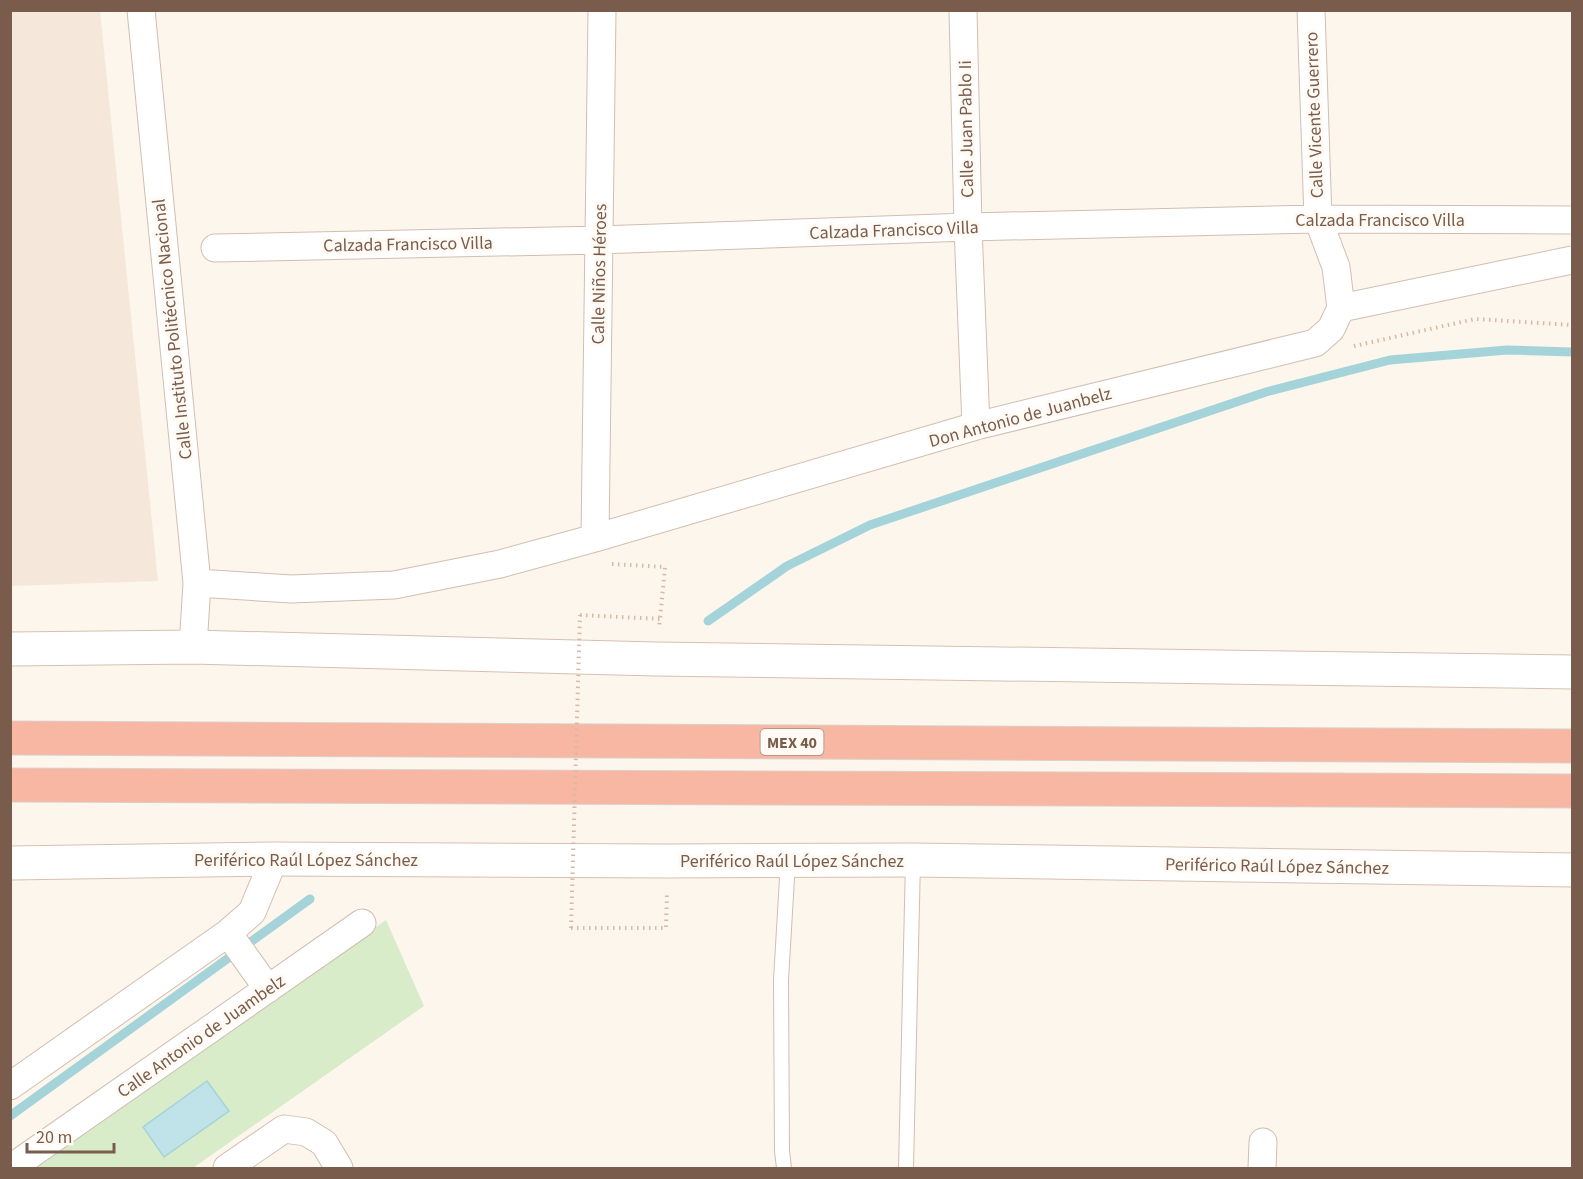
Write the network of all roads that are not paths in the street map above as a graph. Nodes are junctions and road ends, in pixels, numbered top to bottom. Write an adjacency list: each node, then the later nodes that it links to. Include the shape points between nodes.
1 (141, 10): 14 (street, Calle Instituto Politécnico Nacional)
2 (602, 10): 8 (street, Calle Niños Héroes)
3 (963, 10): 7 (street, Calle Juan Pablo Ii)
4 (1311, 10): 5 (street, Calle Vicente Guerrero)
5 (1318, 219): 6 (street, Calzada Francisco Villa); 7 (street, Calzada Francisco Villa); 11 (street, via 1336,267)
6 (1572, 220)
7 (968, 227): 8 (street, Calzada Francisco Villa); 12 (street, Calle Juan Pablo Ii)
8 (599, 240): 9 (street, Calzada Francisco Villa); 13 (street, Calle Niños Héroes)
9 (215, 248)
10 (1572, 260): 11 (street)
11 (1341, 308): 12 (street, Don Antonio de Juanbelz, via 1331,329 1315,343)
12 (976, 426): 13 (street, Don Antonio de Juanbelz)
13 (594, 538): 14 (street, Don Antonio de Juanbelz, via 500,564 394,585 291,589)
14 (197, 583): 15 (street, Calle Instituto Politécnico Nacional)
15 (193, 648): 16 (main road); 17 (main road)
16 (10, 649)
17 (1572, 672)
18 (10, 738): 19 (highway, MEX 40)
19 (1572, 746)
20 (10, 785): 21 (highway)
21 (1572, 791)
22 (274, 859): 23 (main road, Periférico Raúl López Sánchez); 25 (main road, Periférico Raúl López Sánchez); 28 (street, via 252,912)
23 (788, 861): 24 (main road, Periférico Raúl López Sánchez); 34 (lane, via 781,980)
24 (913, 861): 26 (main road, Periférico Raúl López Sánchez); 35 (lane)
25 (10, 864)
26 (1572, 870)
27 (362, 923): 29 (street, Calle Antonio de Juambelz)
28 (233, 939): 29 (street); 30 (street)
29 (263, 983): 31 (street, Calle Antonio de Juambelz)
30 (10, 1086)
31 (11, 1168)
32 (227, 1168): 33 (street, via 284,1129 306,1132 324,1143)
33 (339, 1168)
34 (783, 1168)
35 (906, 1168)

